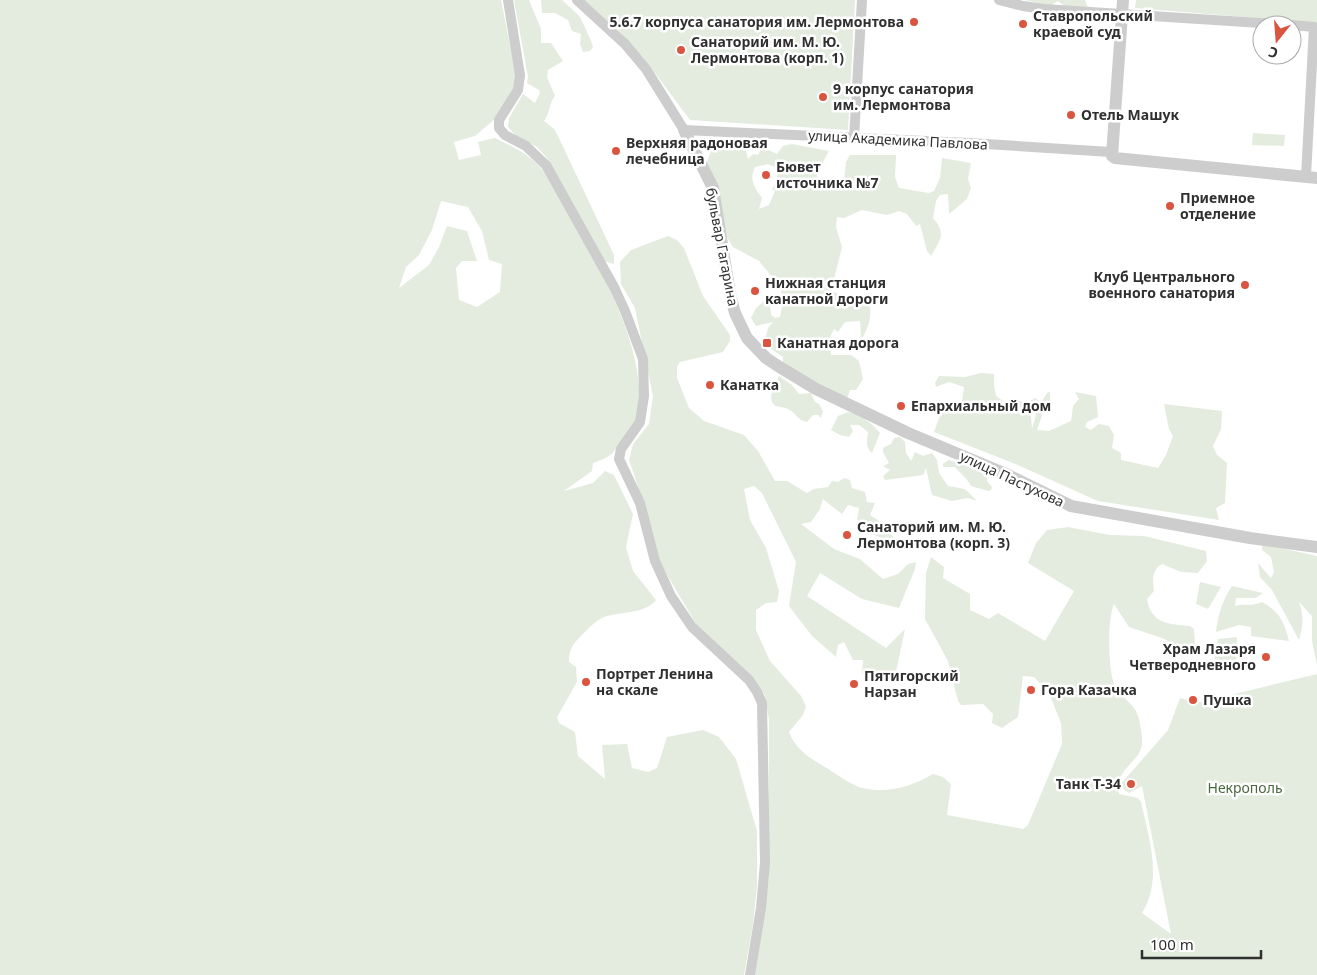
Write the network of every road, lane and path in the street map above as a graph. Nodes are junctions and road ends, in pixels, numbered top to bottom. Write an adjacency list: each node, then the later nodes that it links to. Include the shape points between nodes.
1 (508, 0): 15 (street, via 520,75 518,90 499,120 499,128 526,146 546,165 614,287 642,359 644,396 640,422 621,449 618,459 640,503 655,561 671,596 692,627 749,680 762,704 764,863 761,908)
2 (577, 0): 9 (street, бульвар Гагарина, via 625,44 646,69)
3 (862, 0): 10 (street)
4 (999, 0): 6 (street, via 1044,9)
5 (1122, 0): 6 (street)
6 (1122, 14): 7 (street); 11 (street)
7 (1252, 22)
8 (1302, 25): 12 (street, via 1314,26)
9 (684, 130): 10 (street, улица Академика Павлова); 13 (street, бульвар Гагарина, via 713,188 730,294)
10 (854, 138): 11 (street, улица Академика Павлова, via 970,143)
11 (1113, 155): 12 (street, улица Академика Павлова)
12 (1312, 177)
13 (742, 328): 14 (street, улица Пастухова, via 766,358 816,389 1071,506)
14 (1317, 547)
15 (750, 975)

